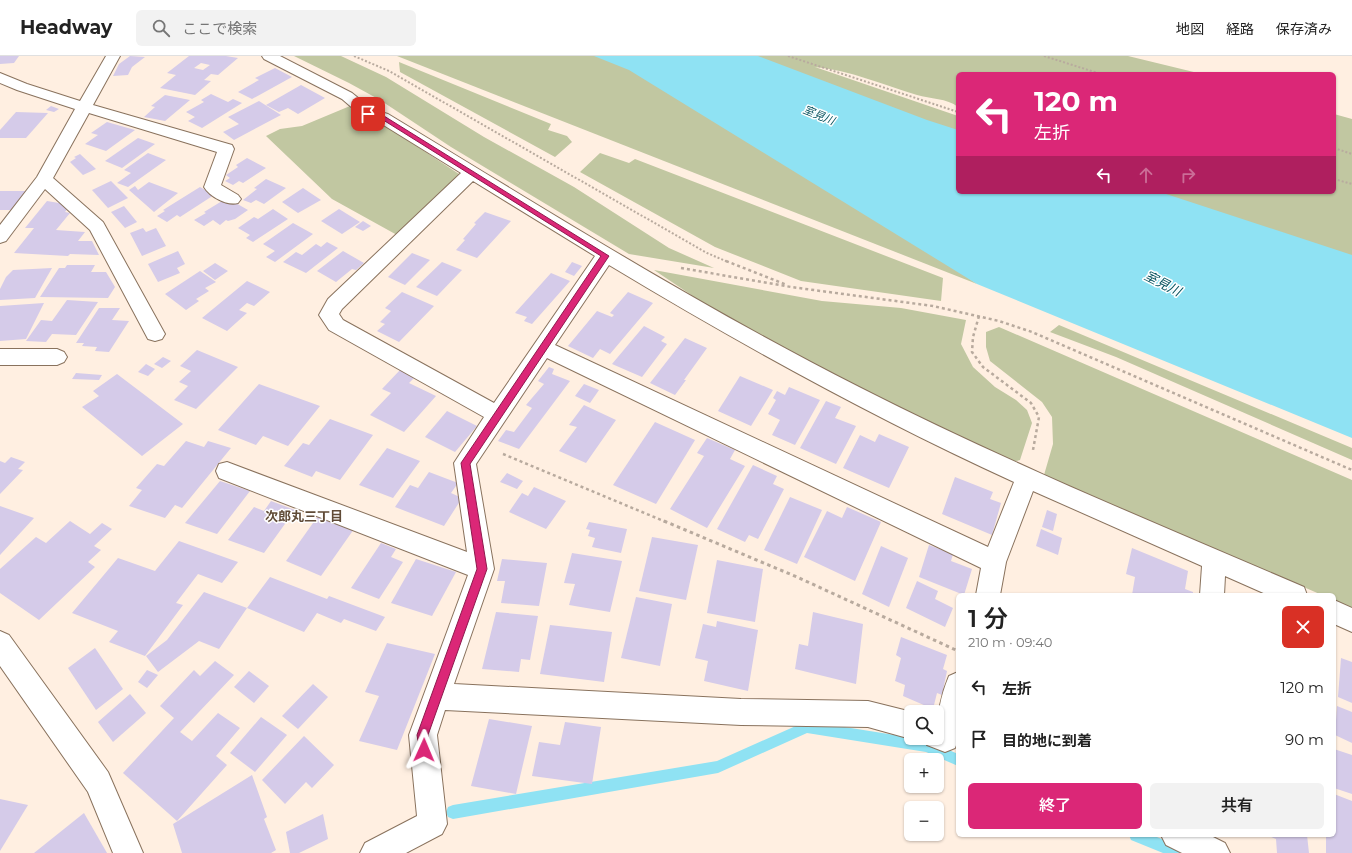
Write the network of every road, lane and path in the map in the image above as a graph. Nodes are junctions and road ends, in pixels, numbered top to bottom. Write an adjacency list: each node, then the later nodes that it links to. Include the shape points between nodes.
1 (113, 56): 8 (street)
2 (269, 56): 12 (street, via 347,96 368,114 382,117)
3 (354, 56): 20 (path, via 389,71 707,252)
4 (788, 56): 9 (path)
5 (1044, 56): 6 (path)
6 (1095, 72)
7 (0, 77): 8 (street, via 22,87)
8 (84, 107): 13 (street); 16 (street, via 226,149 212,187)
9 (956, 111)
10 (1336, 149): 11 (path)
11 (1352, 154)
12 (472, 172): 18 (street); 26 (street, via 335,304 329,315 336,325)
13 (44, 179): 17 (street); 22 (street, via 97,226)
14 (1336, 180): 15 (path)
15 (1352, 184)
16 (232, 199)
17 (0, 237)
18 (605, 256): 23 (street); 30 (street, via 725,326 852,394)
19 (675, 267): 20 (path)
20 (791, 287): 21 (path, via 933,306)
21 (979, 316): 28 (path, via 1032,332); 30 (path, via 972,352 983,367 1031,403 1039,418)
22 (155, 334)
23 (543, 348): 26 (street); 32 (street)
24 (0, 357): 25 (street)
25 (57, 357)
26 (498, 415): 27 (street)
27 (478, 444): 33 (street, via 465,463); 40 (path, via 797,577)
28 (1352, 470)
29 (227, 471): 33 (street)
30 (1027, 478): 31 (street); 32 (street)
31 (1214, 559): 35 (street); 36 (street)
32 (994, 562): 34 (street)
33 (482, 569): 42 (street)
34 (988, 593)
35 (1212, 593)
36 (1290, 593)
37 (1336, 613): 38 (street)
38 (1352, 620)
39 (0, 644): 47 (street, via 98,782)
40 (956, 651)
41 (956, 695): 44 (street)
42 (437, 696): 43 (street, via 741,712 868,714); 48 (street, via 423,735 432,824)
43 (904, 722)
44 (947, 739)
45 (1182, 837): 46 (street)
46 (1207, 845)
47 (128, 853)
48 (375, 853)

